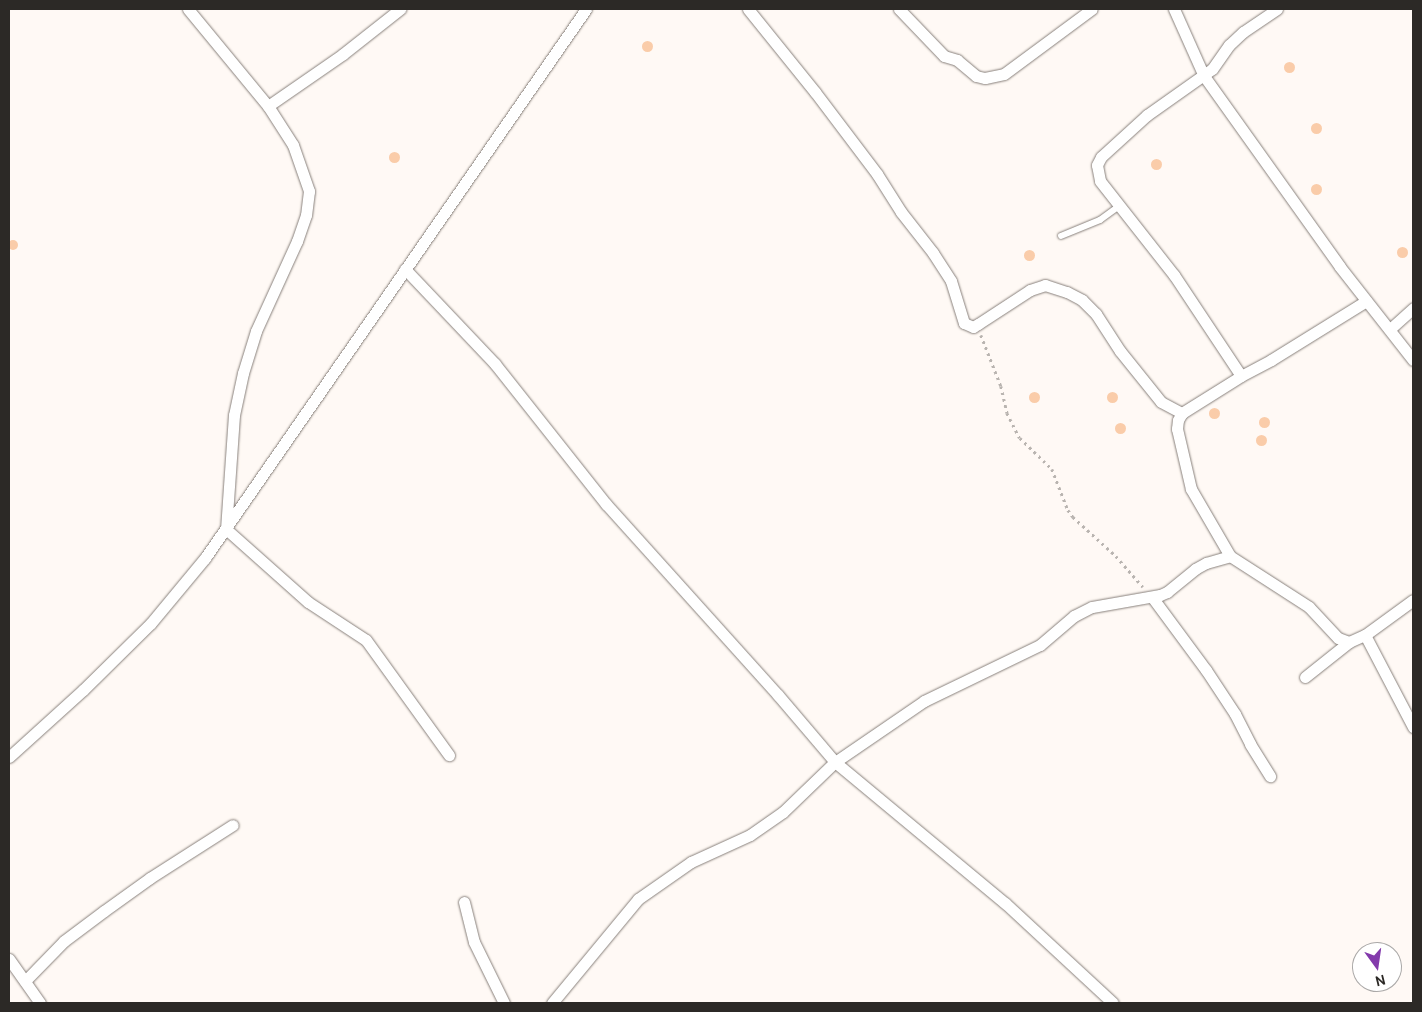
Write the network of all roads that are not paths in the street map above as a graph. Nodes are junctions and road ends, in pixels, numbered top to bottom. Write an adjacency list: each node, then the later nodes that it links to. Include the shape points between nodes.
1 (188, 9): 10 (street)
2 (400, 9): 10 (street, via 343,54)
3 (586, 9): 13 (street)
4 (748, 9): 19 (street, via 816,92 933,253 950,281 964,322 973,326 978,324 1030,290 1045,285 1067,292 1082,300 1096,314 1125,358 1161,402)
5 (899, 9): 6 (street, via 944,56 957,60 976,76 985,78 1004,74)
6 (1092, 9)
7 (1174, 9): 9 (street)
8 (1278, 9): 9 (street, via 1243,32)
9 (1204, 76): 11 (street, via 1147,115 1101,157 1097,165 1100,182); 14 (street)
10 (268, 106): 20 (street, via 294,145 309,191 306,215 297,241 256,331 243,373 234,415)
11 (1118, 206): 12 (lane, via 1100,220); 18 (street, via 1144,234 1174,275)
12 (1062, 236)
13 (405, 269): 20 (street); 30 (street, via 496,364 606,504)
14 (1366, 301): 16 (street); 18 (street)
15 (1413, 308): 16 (street)
16 (1390, 329): 17 (street)
17 (1413, 360)
18 (1241, 376): 19 (street)
19 (1182, 413): 21 (street, via 1177,429 1191,489)
20 (226, 528): 28 (street, via 308,602 366,640); 29 (street, via 151,624)
21 (1230, 556): 22 (street, via 1206,563 1167,592); 25 (street, via 1309,607 1338,638)
22 (1152, 597): 30 (street, via 1092,606 1074,616 1040,645 924,701); 31 (street, via 1235,714)
23 (1413, 600): 24 (street)
24 (1365, 635): 25 (street); 27 (street)
25 (1349, 642): 26 (street)
26 (1305, 677)
27 (1413, 727)
28 (449, 755)
29 (9, 757)
30 (835, 762): 38 (street, via 783,812 750,834 691,862 638,899); 39 (street, via 1005,903)
31 (1270, 776)
32 (234, 825): 35 (street, via 104,911 64,941)
33 (464, 902): 37 (street, via 474,942)
34 (9, 959): 35 (street)
35 (25, 981): 36 (street)
36 (40, 1003)
37 (504, 1003)
38 (552, 1003)
39 (1113, 1003)

